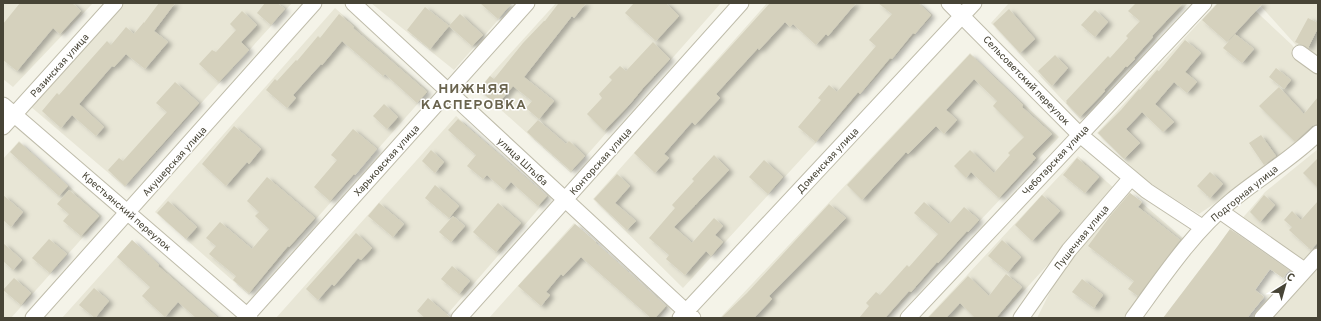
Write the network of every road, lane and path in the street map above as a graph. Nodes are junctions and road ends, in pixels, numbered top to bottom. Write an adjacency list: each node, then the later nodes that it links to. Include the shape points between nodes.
1 (115, 3): 14 (street, Разинская улица)
2 (314, 3): 21 (street, Акушерская улица)
3 (352, 3): 12 (street, улица Штыба)
4 (527, 3): 12 (street, Харьковская улица)
5 (741, 3): 19 (street, Конторская улица)
6 (949, 3): 9 (street, Сельсоветский переулок)
7 (974, 3): 9 (street, Доменская улица)
8 (1204, 3): 17 (street, Чеботарская улица)
9 (962, 15): 17 (street, Сельсоветский переулок); 25 (street, Доменская улица)
10 (1300, 53): 11 (street)
11 (1318, 66)
12 (448, 91): 19 (street, улица Штыба); 26 (street, Харьковская улица)
13 (3, 105): 14 (street, Крестьянский переулок)
14 (14, 115): 15 (street, Разинская улица); 21 (street, Крестьянский переулок)
15 (3, 128)
16 (1318, 133): 20 (street, Подгорная улица, via 1304,147)
17 (1079, 134): 18 (street, Сельсоветский переулок); 29 (street, Чеботарская улица)
18 (1131, 178): 22 (street, Сельсоветский переулок, via 1146,191); 30 (street, Пушечная улица, via 1069,250)
19 (565, 200): 25 (street, улица Штыба); 28 (street, Конторская улица)
20 (1220, 211): 22 (street, Подгорная улица); 24 (street)
21 (128, 212): 26 (street, Крестьянский переулок); 27 (street, Акушерская улица)
22 (1202, 227): 31 (street, Подгорная улица)
23 (1318, 256): 24 (street)
24 (1304, 270): 32 (street)
25 (687, 316)
26 (247, 317)
27 (33, 318)
28 (459, 318)
29 (908, 318)
30 (1021, 318)
31 (1133, 318)
32 (1262, 318)

